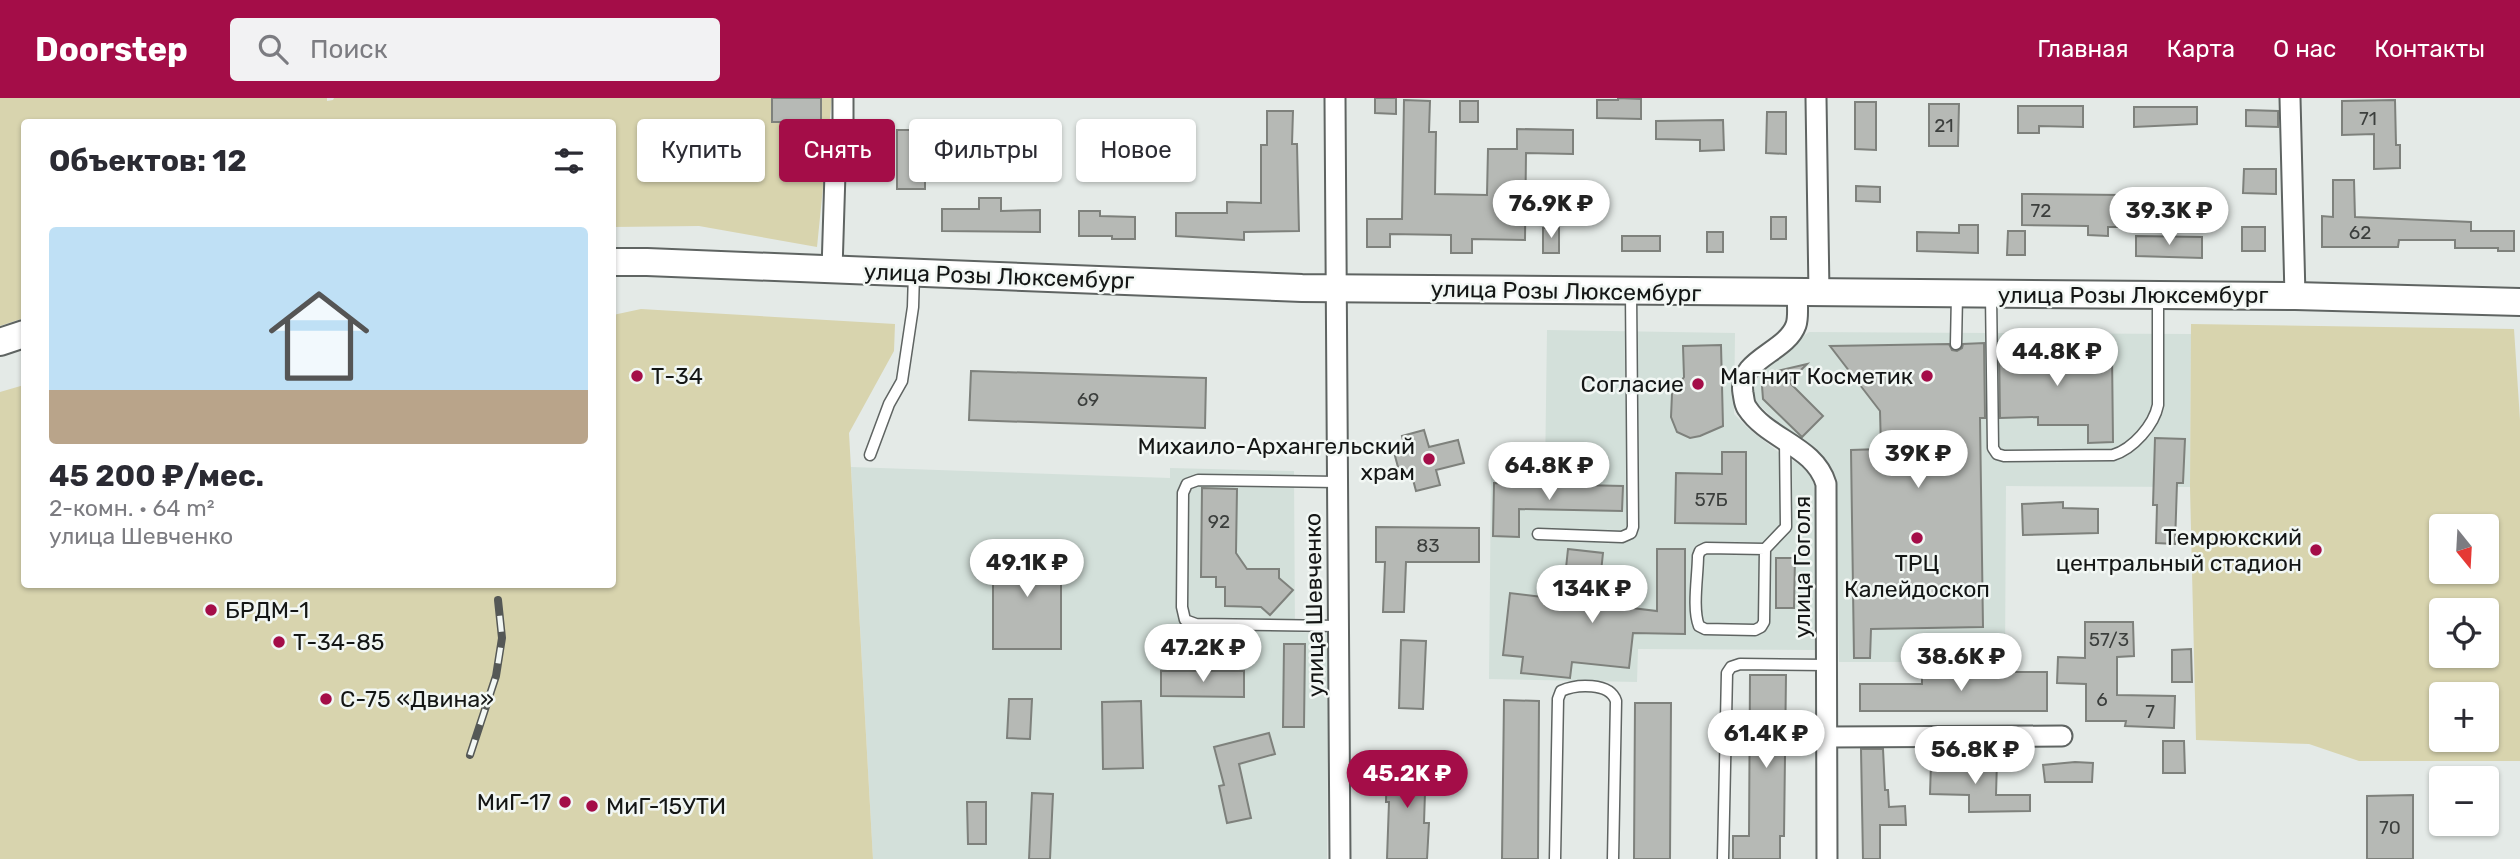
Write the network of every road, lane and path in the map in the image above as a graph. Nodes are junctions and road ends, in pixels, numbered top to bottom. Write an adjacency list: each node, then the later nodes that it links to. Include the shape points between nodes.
1 (843, 98): 6 (street)
2 (1335, 98): 8 (street, улица Шевченко)
3 (1816, 98): 10 (street, улица Гоголя)
4 (2290, 98): 14 (street)
5 (616, 262): 6 (main road, улица Розы Люксембург)
6 (832, 270): 7 (main road, улица Розы Люксембург)
7 (914, 273): 8 (main road, улица Розы Люксембург); 20 (lane, via 902,381)
8 (1335, 288): 9 (main road, улица Розы Люксембург); 21 (street, улица Шевченко)
9 (1631, 292): 10 (main road, улица Розы Люксембург); 22 (lane, via 1631,533 1622,537)
10 (1808, 293): 11 (main road, улица Розы Люксембург); 19 (street, улица Гоголя, via 1786,341 1758,361 1742,387 1745,407)
11 (1957, 294): 12 (main road, улица Розы Люксембург); 18 (lane)
12 (1991, 294): 13 (main road, улица Розы Люксембург); 13 (lane, via 1993,448 2004,456 2113,454 2129,448 2158,405)
13 (2158, 295): 14 (main road, улица Розы Люксембург)
14 (2295, 296): 15 (main road, улица Розы Люксембург)
15 (2520, 302)
16 (21, 335): 17 (main road)
17 (0, 342)
18 (1956, 344)
19 (1785, 440): 23 (lane, via 1786,527); 25 (street, улица Гоголя, via 1815,461 1826,484)
20 (870, 455)
21 (1337, 482): 24 (street, улица Шевченко); 24 (lane, via 1198,480 1187,484 1183,493 1182,607 1185,620 1196,624)
22 (1538, 534)
23 (1765, 549): 23 (lane, via 1700,551 1699,626 1761,627)
24 (1338, 626): 28 (street, улица Шевченко)
25 (1827, 665): 27 (street, улица Гоголя); 31 (lane, via 1740,664 1727,673)
26 (2062, 736): 27 (street)
27 (1827, 737): 32 (street, улица Гоголя)
28 (1340, 859)
29 (1555, 859): 30 (lane, via 1558,699 1561,691 1569,688 1606,688 1616,701)
30 (1613, 859)
31 (1723, 859)
32 (1827, 859)

